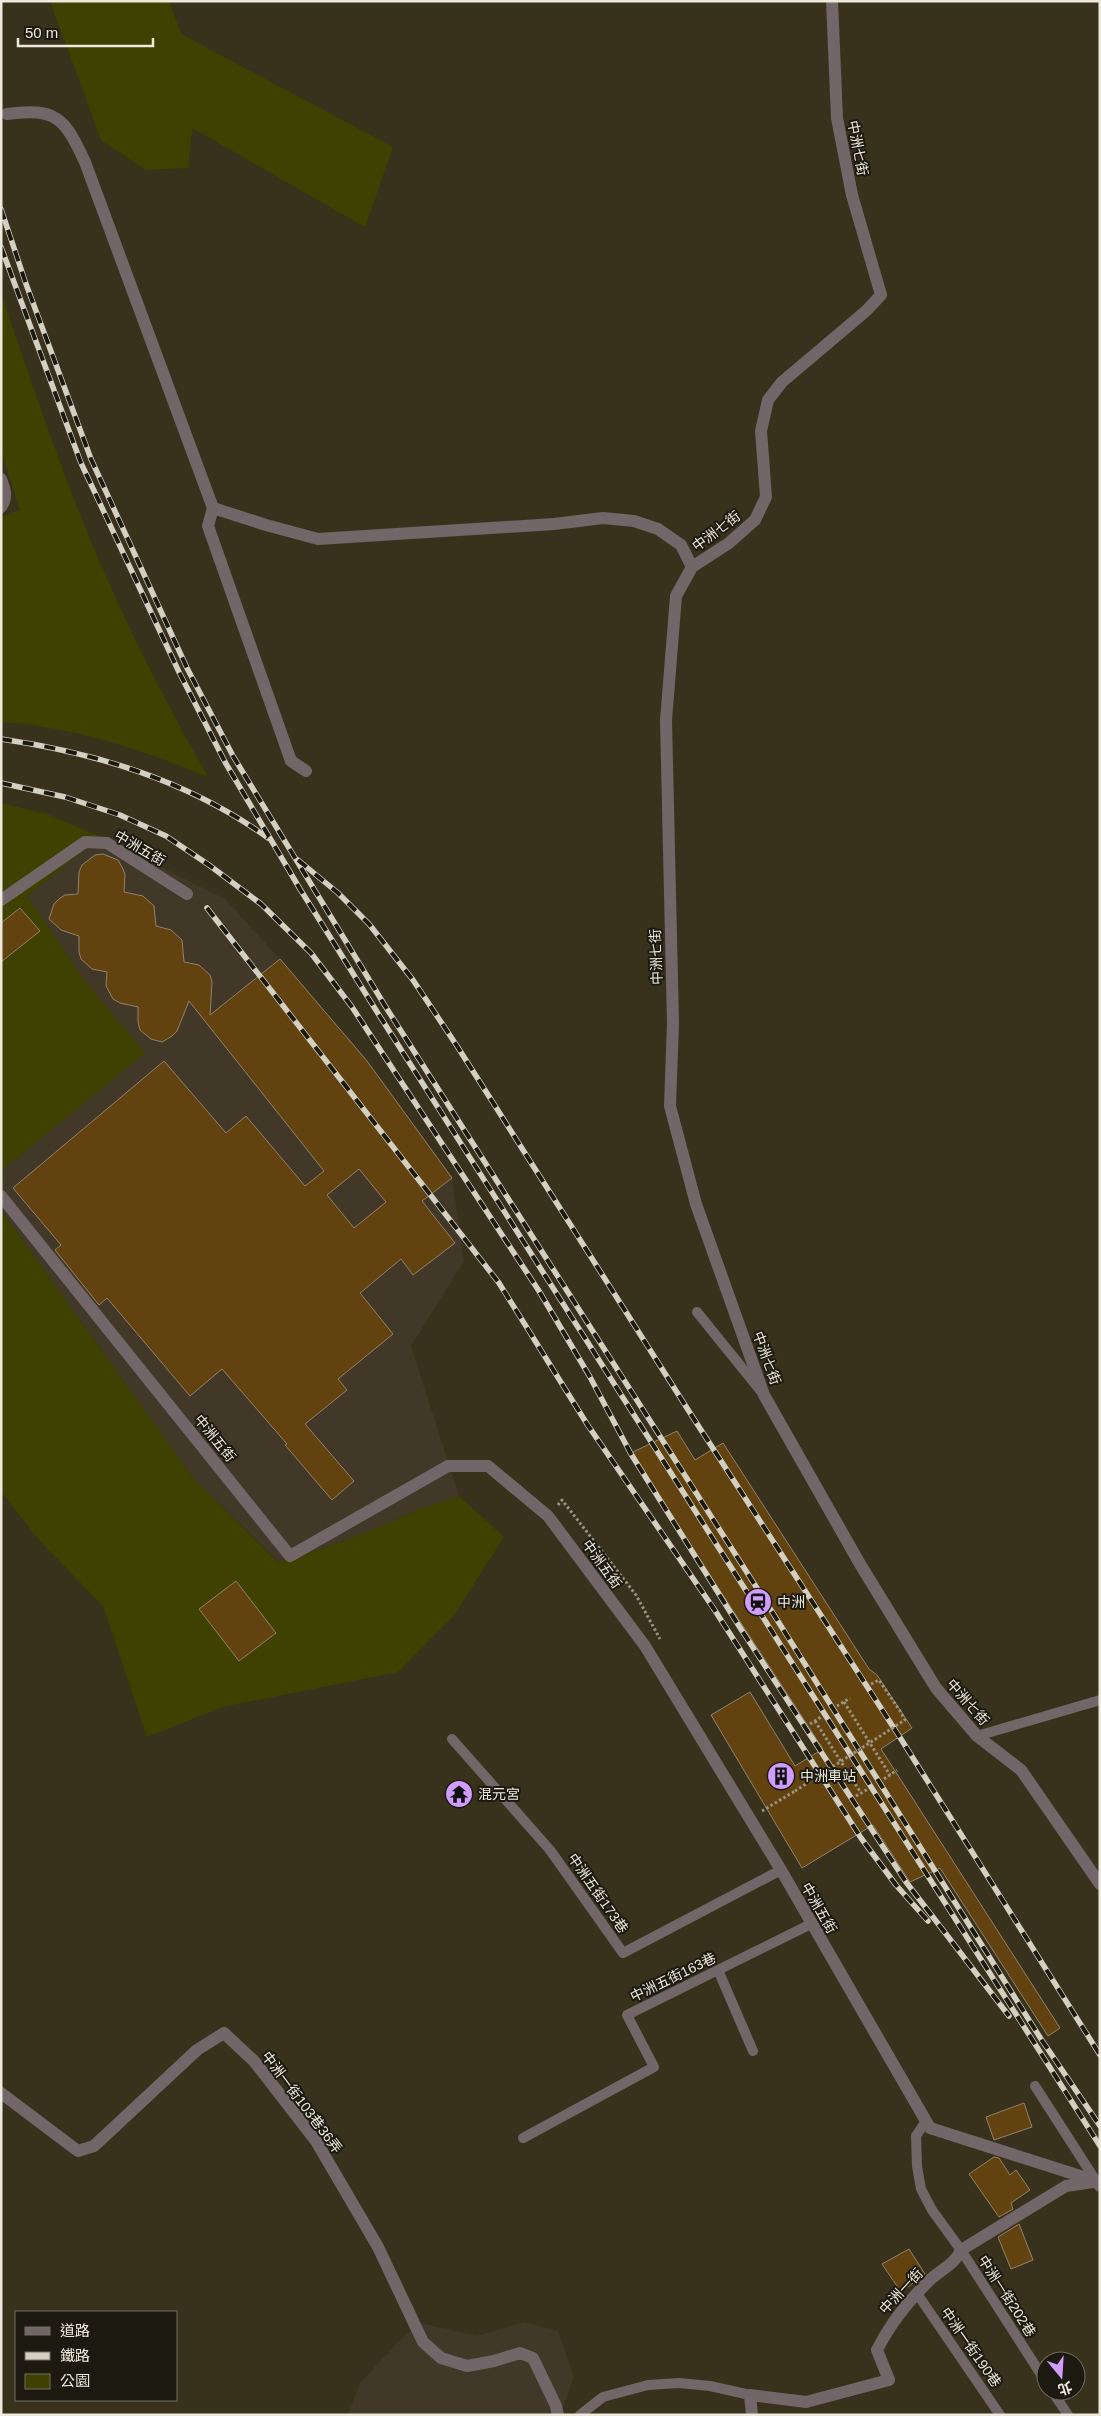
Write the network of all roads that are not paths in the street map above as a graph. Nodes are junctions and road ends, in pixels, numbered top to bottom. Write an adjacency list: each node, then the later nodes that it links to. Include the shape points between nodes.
1 (832, 1): 6 (street, 中洲七街, via 837,118 852,195 881,295 782,382 768,400 761,430 766,497 755,520 729,543)
2 (7, 114): 5 (street, via 34,110 53,116 71,132 89,171)
3 (1, 479): 4 (street, via 6,492)
4 (1, 507)
5 (213, 508): 6 (street, via 266,526 318,538 554,524 603,518 634,521 658,529 681,545); 7 (street, via 208,526 291,761)
6 (692, 567): 12 (street, 中洲七街, via 676,596 666,720 673,1023 670,1106 696,1204)
7 (306, 771)
8 (187, 894): 9 (street, 中洲五街, via 107,844 85,842)
9 (1, 900)
10 (1, 1196): 16 (street, 中洲五街, via 290,1556 448,1466 488,1466 548,1516 644,1646)
11 (697, 1312): 12 (lane)
12 (764, 1395): 14 (street, 中洲七街, via 860,1564 936,1688)
13 (1100, 1700): 14 (lane)
14 (977, 1736): 17 (street, 中洲七街, via 1021,1770)
15 (452, 1739): 16 (lane, 中洲五街173巷, via 550,1850 623,1953)
16 (781, 1870): 18 (street, 中洲五街)
17 (1100, 1884)
18 (811, 1924): 19 (lane, 中洲五街163巷); 23 (street, 中洲五街)
19 (718, 1970): 20 (lane); 24 (lane, 中洲五街163巷, via 627,2015 654,2067)
20 (753, 2051)
21 (1036, 2086): 25 (lane)
22 (1, 2093): 31 (street, 中洲一街103巷36弄, via 78,2151 86,2150 197,2050 224,2033 254,2061 316,2141 378,2247 423,2342 441,2358 467,2366 520,2353 533,2358)
23 (926, 2121): 25 (street, 中洲五街, via 930,2128); 26 (lane, 中洲一街202巷, via 916,2136 921,2189)
24 (523, 2138)
25 (1098, 2184): 26 (street, 中洲一街, via 1066,2186)
26 (961, 2250): 27 (street, 中洲一街, via 956,2260); 28 (lane, 中洲一街202巷)
27 (918, 2295): 29 (street, 中洲一街, via 889,2326 877,2350 889,2380 806,2402); 34 (lane, 中洲一街190巷)
28 (1036, 2366)
29 (750, 2395): 32 (lane, via 710,2386 648,2385 602,2397); 33 (street)
30 (1059, 2401): 35 (lane)
31 (558, 2415)
32 (580, 2415)
33 (752, 2415)
34 (1000, 2415)
35 (1068, 2415)

